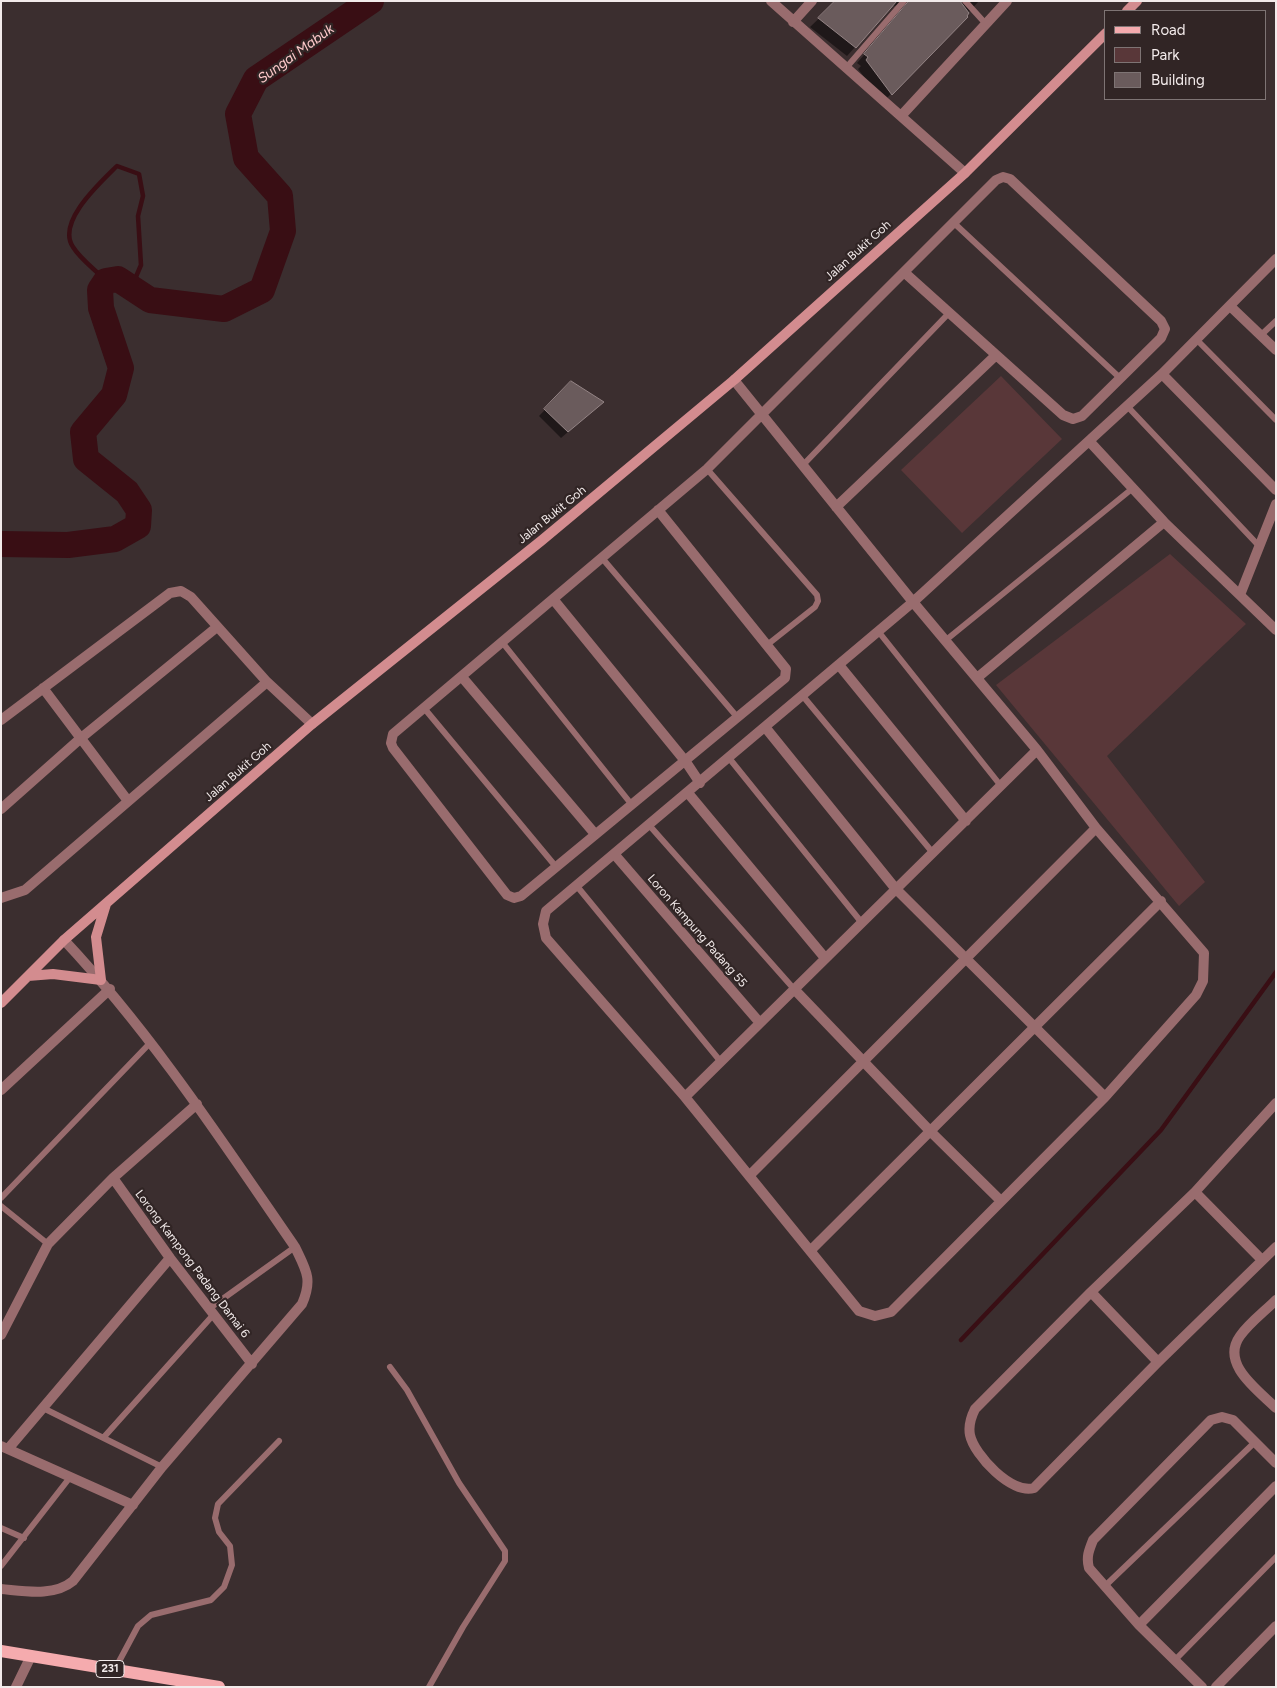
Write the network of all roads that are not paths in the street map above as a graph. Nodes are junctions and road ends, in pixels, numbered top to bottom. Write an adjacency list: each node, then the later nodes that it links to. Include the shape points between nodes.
1 (771, 1): 8 (street)
2 (812, 1): 8 (street)
3 (904, 1): 11 (lane)
4 (965, 1): 9 (lane)
5 (1008, 1): 9 (street)
6 (1137, 1): 7 (main road)
7 (1128, 10)
8 (794, 22): 11 (street)
9 (986, 23): 12 (street)
10 (1104, 35): 13 (main road, Jalan Bukit Goh)
11 (846, 68): 12 (street)
12 (901, 116): 13 (street)
13 (965, 173): 26 (main road, Jalan Bukit Goh)
14 (954, 223): 16 (street); 25 (lane); 25 (street, via 996,180 1004,177 1018,186 1162,321 1165,329 1161,338)
15 (1276, 259): 17 (street)
16 (905, 273): 18 (street); 28 (street)
17 (1230, 306): 20 (street); 21 (street)
18 (949, 313): 23 (street); 31 (lane)
19 (1276, 321): 20 (lane)
20 (1260, 336): 22 (street)
21 (1197, 340): 24 (street); 29 (lane)
22 (1276, 350)
23 (996, 355): 25 (street, via 1063,415 1073,419 1082,416); 36 (street)
24 (1162, 374): 27 (street); 34 (street)
25 (1120, 378)
26 (734, 380): 28 (street); 59 (main road, Jalan Bukit Goh, via 541,541)
27 (1128, 407): 30 (street); 39 (lane)
28 (762, 414): 31 (street); 32 (street)
29 (1276, 420)
30 (1090, 442): 33 (street); 43 (street)
31 (803, 465): 36 (street)
32 (707, 469): 37 (street); 49 (lane, via 817,595 815,607)
33 (1133, 488): 38 (street); 47 (lane)
34 (1276, 490)
35 (1276, 504): 39 (street)
36 (836, 507): 43 (street)
37 (658, 510): 40 (street); 49 (street)
38 (1164, 522): 41 (street); 52 (street)
39 (1259, 546): 41 (street)
40 (602, 558): 42 (street); 57 (lane)
41 (1240, 595): 45 (street)
42 (553, 599): 48 (street); 64 (street)
43 (913, 602): 46 (street); 47 (street)
44 (218, 627): 53 (street); 54 (street, via 190,597 181,591 170,593); 61 (street)
45 (1276, 630)
46 (878, 631): 50 (street); 66 (lane)
47 (946, 640): 52 (street)
48 (502, 642): 51 (street); 69 (lane)
49 (767, 645): 57 (street, via 786,670 785,678)
50 (839, 665): 55 (street); 71 (street)
51 (462, 677): 56 (street); 74 (street)
52 (976, 678): 62 (street)
53 (267, 682): 59 (street); 68 (street)
54 (43, 688): 58 (street); 61 (street)
55 (802, 695): 60 (street); 75 (lane)
56 (424, 708): 77 (lane); 77 (street, via 393,734 391,743 507,895 521,896)
57 (738, 718): 64 (street)
58 (1, 720)
59 (312, 724): 82 (main road, Jalan Bukit Goh)
60 (765, 727): 63 (street); 79 (street)
61 (81, 738): 68 (street); 70 (street)
62 (1037, 750): 66 (street); 73 (street)
63 (729, 758): 65 (street); 83 (lane)
64 (686, 762): 65 (street); 69 (street)
65 (700, 783): 67 (street)
66 (1001, 786): 71 (street)
67 (688, 793): 72 (street); 85 (street)
68 (128, 801): 80 (street, via 25,890)
69 (632, 805): 74 (street)
70 (1, 809)
71 (966, 821): 75 (street)
72 (649, 825): 76 (street); 90 (lane)
73 (1096, 828): 81 (street); 86 (street)
74 (595, 834): 77 (street)
75 (933, 853): 79 (street)
76 (615, 855): 78 (street); 92 (street, Loron Kampung Padang 55)
77 (557, 868)
78 (576, 885): 96 (lane); 98 (street, via 546,911 543,924 546,938)
79 (895, 888): 83 (street); 86 (street)
80 (1, 898)
81 (1161, 901): 93 (street); 99 (street, via 1204,954 1203,982 1196,995)
82 (106, 903): 84 (main road, Jalan Bukit Goh); 88 (main road, via 96,937)
83 (862, 923): 85 (street)
84 (64, 940): 87 (main road, Jalan Bukit Goh); 88 (street)
85 (825, 958): 90 (street)
86 (966, 959): 93 (street); 95 (street)
87 (28, 976): 88 (main road, via 53,974); 91 (main road, Jalan Bukit Goh)
88 (101, 980): 89 (street)
89 (110, 989): 94 (street); 97 (street)
90 (794, 989): 92 (street); 95 (street)
91 (1, 1003)
92 (760, 1023): 96 (street)
93 (1035, 1029): 99 (street); 102 (street)
94 (151, 1042): 101 (street); 106 (lane)
95 (862, 1061): 102 (street); 103 (street)
96 (721, 1062): 98 (street)
97 (1, 1090)
98 (685, 1096): 103 (street)
99 (1105, 1097): 107 (street)
100 (1276, 1103): 105 (street)
101 (197, 1104): 104 (street); 110 (street)
102 (930, 1131): 107 (street); 112 (street)
103 (749, 1176): 112 (street)
104 (113, 1178): 109 (street); 113 (street, Lorong Kampong Padang Damai 6)
105 (1195, 1192): 114 (street); 115 (street)
106 (1, 1198)
107 (1001, 1201): 112 (street, via 891,1312 875,1316 859,1311)
108 (1, 1206): 109 (lane)
109 (48, 1244): 118 (street)
110 (295, 1247): 117 (lane); 120 (street, via 307,1272 309,1288 302,1304)
111 (1276, 1247): 114 (street)
112 (811, 1250)
113 (170, 1258): 117 (street, Lorong Kampong Padang Damai 6); 122 (street)
114 (1262, 1260): 119 (street)
115 (1091, 1292): 119 (street); 119 (street, via 971,1416 970,1437 998,1473 1021,1489 1034,1488)
116 (1276, 1300): 123 (street, via 1240,1336 1234,1352 1241,1372)
117 (212, 1311): 120 (street, Lorong Kampong Padang Damai 6); 124 (lane)
118 (1, 1335)
119 (1158, 1362)
120 (252, 1364): 129 (street)
121 (390, 1367): 147 (lane, via 407,1390 506,1557)
122 (43, 1408): 124 (lane); 127 (street)
123 (1276, 1408)
124 (104, 1437): 129 (lane)
125 (279, 1441): 144 (lane, via 218,1504 215,1518 219,1532 230,1546 232,1565 224,1587 211,1600 152,1615 138,1626)
126 (1255, 1442): 128 (street); 137 (lane); 137 (street, via 1233,1420 1222,1417 1211,1420 1094,1540 1087,1559 1089,1568)
127 (5, 1448): 130 (street)
128 (1276, 1464)
129 (162, 1467): 132 (street)
130 (71, 1476): 132 (street); 134 (lane)
131 (1276, 1486): 139 (street)
132 (133, 1505): 138 (street, via 64,1588 53,1591)
133 (1, 1528): 134 (lane)
134 (24, 1538): 136 (lane)
135 (1276, 1557): 143 (lane)
136 (1, 1566)
137 (1105, 1586): 139 (street)
138 (1, 1589)
139 (1139, 1625): 143 (street)
140 (1276, 1626): 149 (street)
141 (1, 1651): 142 (main road, 231)
142 (31, 1656): 144 (main road, 231); 145 (street)
143 (1176, 1659): 148 (street)
144 (115, 1670): 146 (main road, 231)
145 (16, 1687)
146 (219, 1687)
147 (429, 1687)
148 (1202, 1687)
149 (1216, 1687)

